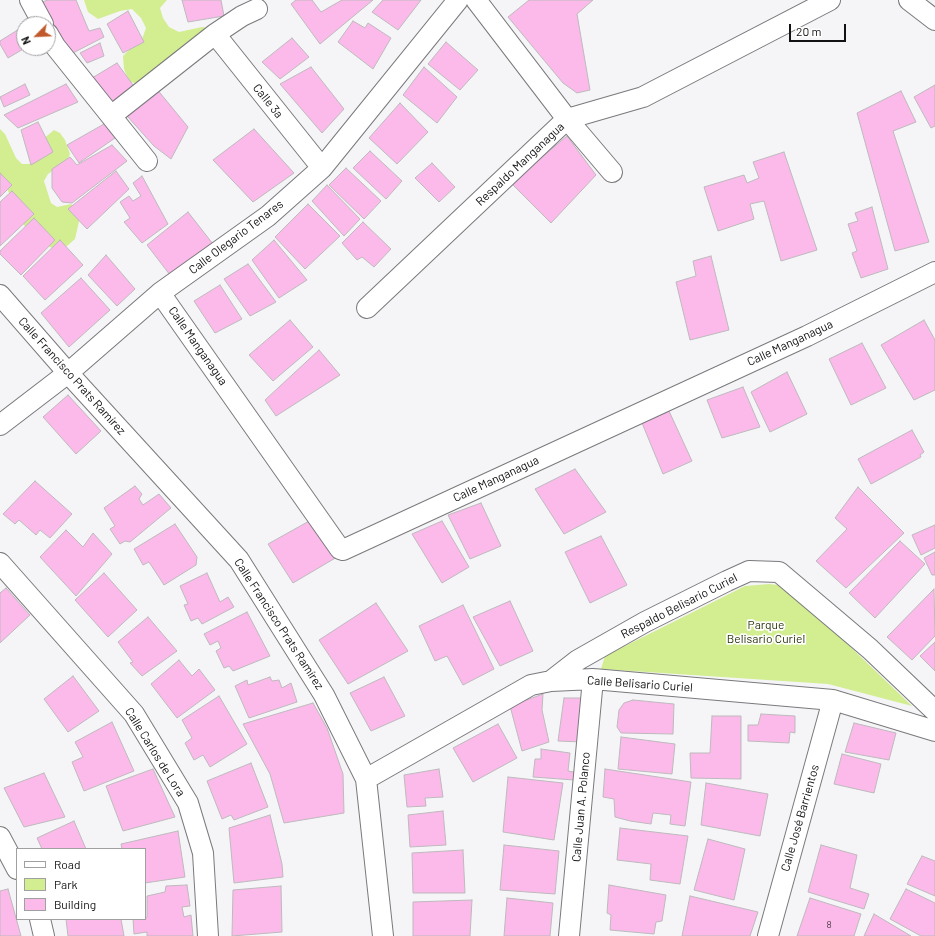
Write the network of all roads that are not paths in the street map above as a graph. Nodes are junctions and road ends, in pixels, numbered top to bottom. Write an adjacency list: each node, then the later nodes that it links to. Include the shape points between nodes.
1 (30, 0): 7 (street)
2 (458, 0): 14 (street, Calle Olegario Tenares)
3 (476, 0): 12 (street)
4 (830, 0): 12 (street, Respaldo Manganagua, via 643,97)
5 (909, 0): 8 (street)
6 (257, 9): 9 (street)
7 (39, 16)
8 (935, 20)
9 (215, 34): 11 (street); 14 (street, Calle 3a)
10 (56, 47): 11 (street)
11 (111, 116): 13 (street)
12 (567, 119): 15 (street); 19 (street, Respaldo Manganagua)
13 (147, 161)
14 (322, 168): 17 (street, Calle Olegario Tenares, via 268,216)
15 (612, 172)
16 (935, 272): 17 (street, Calle Manganagua, via 807,336 343,550)
17 (160, 293): 20 (street, Calle Olegario Tenares)
18 (0, 295): 20 (street, Calle Francisco Prats Ramírez)
19 (367, 308)
20 (68, 373): 21 (street, Calle Olegario Tenares); 28 (street, Calle Francisco Prats Ramírez, via 239,560 324,695)
21 (0, 425)
22 (0, 563): 33 (street, Calle Carlos de Lora, via 134,714 188,804 203,853)
23 (593, 679): 24 (street, Calle Belisario Curiel); 25 (street, Calle Belisario Curiel); 35 (street, Calle Juan A. Polanco)
24 (551, 681): 26 (street, Respaldo Belisario Curiel, via 578,660 726,581 749,571 779,572 870,649); 28 (street, Calle Belisario Curiel, via 531,685)
25 (833, 700): 27 (street, Calle Belisario Curiel); 36 (street, Calle José Barrientos)
26 (935, 711)
27 (935, 731)
28 (366, 779): 34 (street, Calle Francisco Prats Ramírez)
29 (0, 837): 30 (street)
30 (16, 868)
31 (40, 920): 32 (street)
32 (44, 936)
33 (208, 936)
34 (383, 936)
35 (569, 936)
36 (768, 936)

